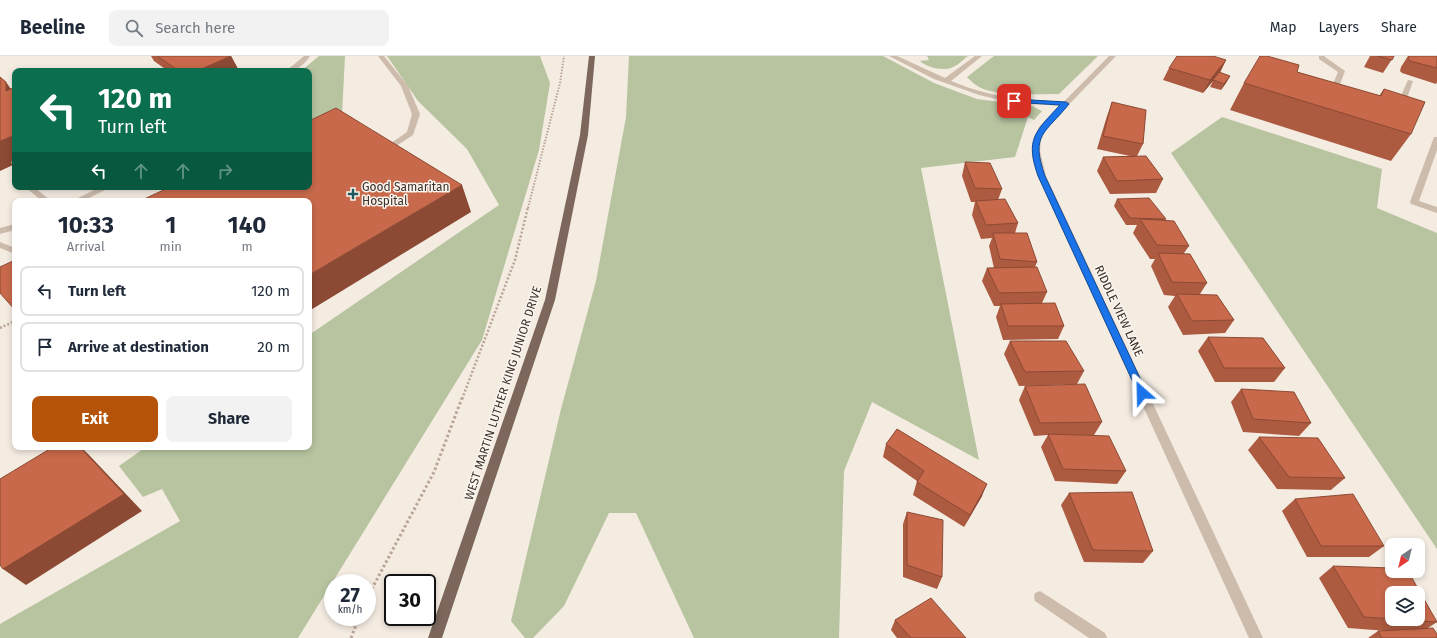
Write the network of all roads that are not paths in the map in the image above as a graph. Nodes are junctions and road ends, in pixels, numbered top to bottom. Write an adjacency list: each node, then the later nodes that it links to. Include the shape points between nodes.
1 (307, 56): 8 (street)
2 (381, 56): 15 (street, via 404,86 416,114 410,133)
3 (592, 56): 26 (main road, WEST MARTIN LUTHER KING JUNIOR DRIVE, via 584,134 550,300)
4 (892, 56): 10 (street)
5 (979, 56): 10 (street)
6 (1113, 56): 12 (street, RIDDLE VIEW LANE)
7 (1322, 56): 11 (street, via 1321,58 1342,71)
8 (293, 68)
9 (1410, 81): 13 (street, via 1397,112)
10 (946, 82): 12 (street, via 979,94 1014,101)
11 (1333, 93)
12 (1066, 104): 28 (street, RIDDLE VIEW LANE, via 1043,127 1036,141 1035,158)
13 (1390, 110)
14 (1437, 139): 20 (street, via 1414,202)
15 (379, 156)
16 (33, 190): 18 (street)
17 (100, 190): 19 (street)
18 (43, 198)
19 (83, 198)
20 (1437, 210)
21 (12, 228): 22 (street)
22 (0, 231)
23 (0, 245): 24 (street)
24 (12, 250)
25 (1040, 597): 27 (street)
26 (435, 638)
27 (1100, 638)
28 (1256, 638)

